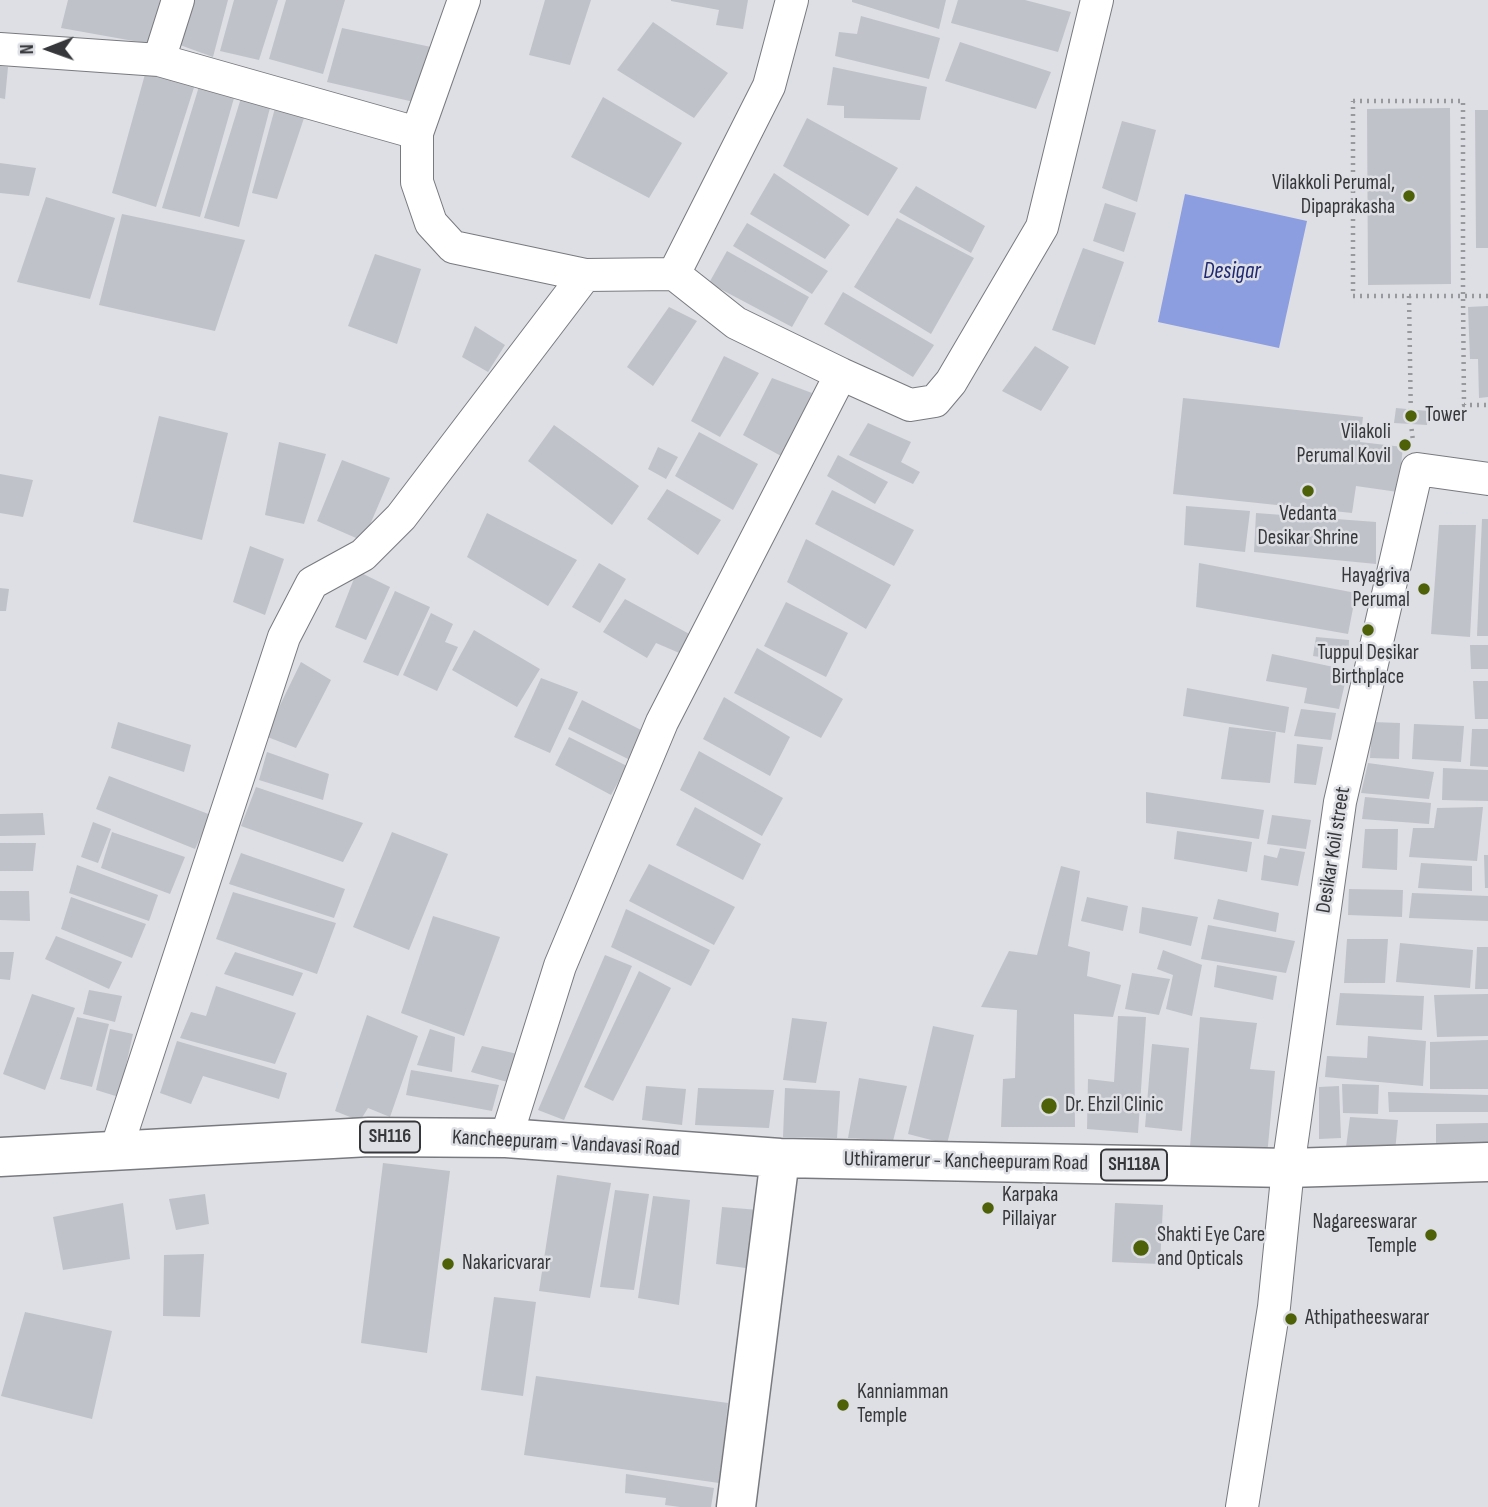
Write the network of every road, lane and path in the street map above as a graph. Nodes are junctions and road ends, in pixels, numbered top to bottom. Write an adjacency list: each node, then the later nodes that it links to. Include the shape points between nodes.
1 (178, 0): 6 (street)
2 (464, 0): 7 (street)
3 (792, 0): 8 (street, via 769,86)
4 (1097, 0): 13 (street, via 1042,227 951,382 935,401 910,405)
5 (0, 49): 6 (street)
6 (159, 61): 7 (street)
7 (416, 133): 9 (street, via 417,182 431,223 453,247)
8 (674, 274): 9 (street); 13 (street, via 736,323)
9 (585, 275): 18 (street, via 401,517 363,555 312,583 284,637)
10 (1409, 296): 11 (path); 11 (path, via 1353,296 1353,101 1462,101); 15 (path, via 1411,424)
11 (1463, 296): 12 (path); 14 (path, via 1464,405)
12 (1488, 296)
13 (841, 374): 17 (street, via 662,722 560,966)
14 (1488, 405)
15 (1417, 469): 16 (street); 22 (street, Desikar Koil street, via 1340,802)
16 (1488, 479)
17 (506, 1138): 18 (main road, Kancheepuram - Vandavasi Road / SH116, via 369,1137); 20 (main road, Kancheepuram - Vandavasi Road / SH116)
18 (116, 1150): 19 (main road, Kancheepuram - Vandavasi Road / SH116)
19 (0, 1157)
20 (780, 1158): 22 (main road, Uthiramerur - Kancheepuram Road / SH118A); 23 (main road)
21 (1488, 1162): 22 (main road, Uthiramerur - Kancheepuram Road / SH118A)
22 (1288, 1168): 24 (street, Desikar Koil street, via 1274,1307)
23 (736, 1507)
24 (1242, 1507)

